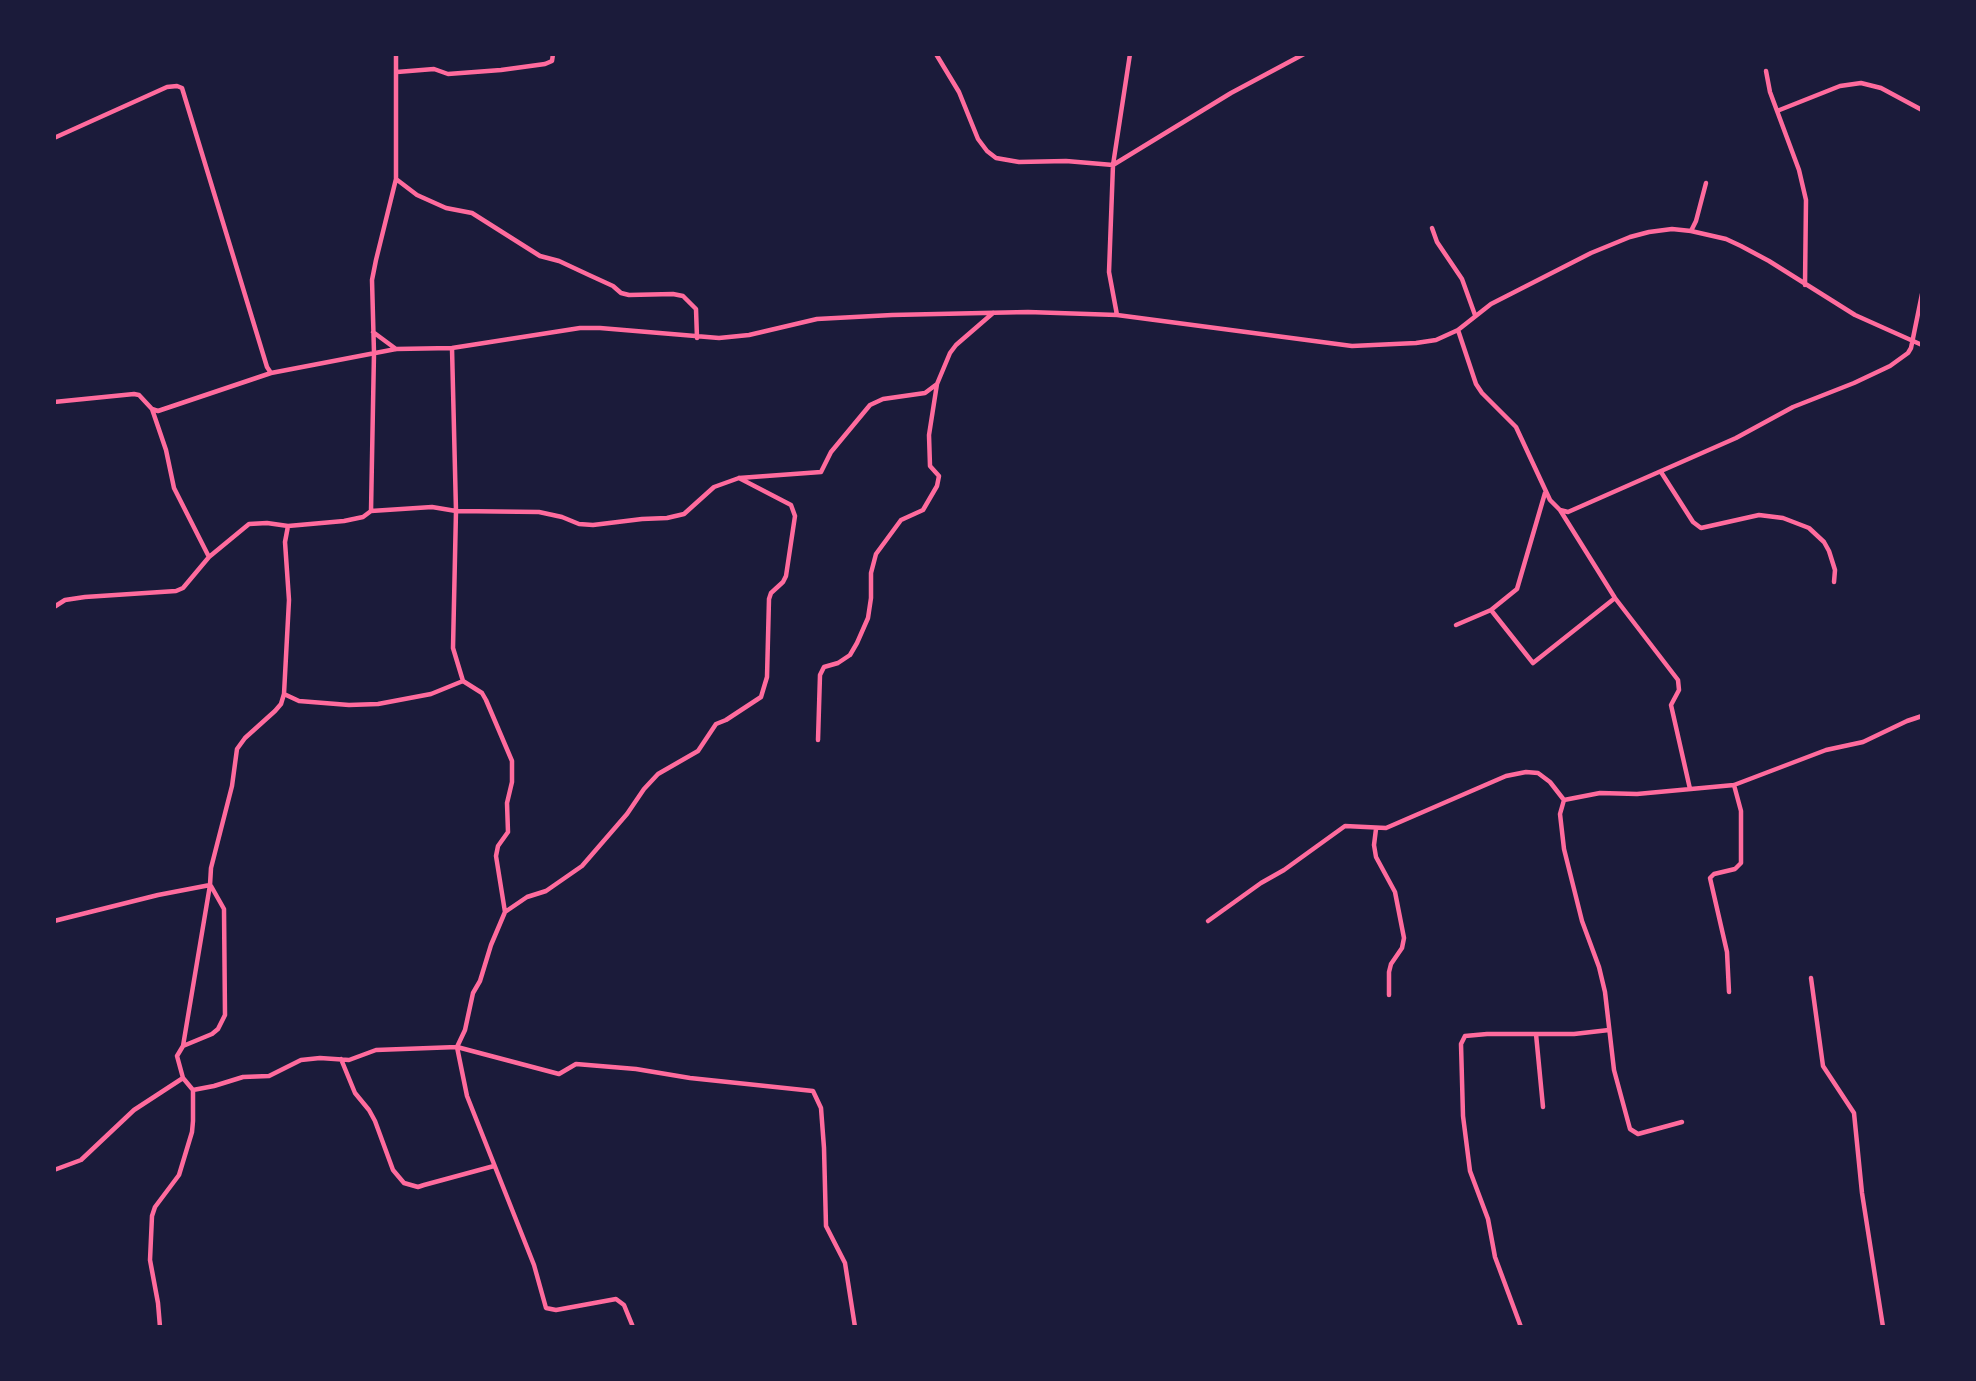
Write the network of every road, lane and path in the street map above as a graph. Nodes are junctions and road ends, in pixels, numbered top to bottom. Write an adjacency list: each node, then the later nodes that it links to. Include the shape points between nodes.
1 (396, 54): 7 (street)
2 (553, 54): 7 (street, via 552,61 545,64 501,70)
3 (936, 54): 11 (street, via 959,92 978,139 996,158)
4 (1130, 54): 11 (street)
5 (1302, 54): 11 (street)
6 (1766, 70): 9 (street)
7 (397, 72): 12 (street)
8 (1922, 110): 9 (street, via 1881,88 1861,83 1840,86)
9 (1777, 111): 16 (street, via 1806,200)
10 (54, 138): 29 (street, via 167,87 182,88)
11 (1113, 165): 19 (street, via 1108,272)
12 (396, 179): 22 (street, via 374,268); 23 (street, via 417,195 446,208 472,213 540,256 559,261 621,293 683,296 696,309)
13 (1706, 183): 15 (street)
14 (1432, 228): 20 (street, via 1462,279)
15 (1691, 231): 16 (street, via 1741,246); 20 (street, via 1672,229 1630,237 1550,272)
16 (1804, 285): 24 (street)
17 (1922, 294): 24 (street)
18 (993, 314): 19 (street); 23 (street, via 841,317 749,335); 30 (street, via 956,345)
19 (1117, 315): 21 (street, via 1352,346 1436,340)
20 (1475, 315): 21 (street)
21 (1458, 330): 35 (street, via 1476,384 1516,427)
22 (373, 332): 27 (street); 28 (street)
23 (697, 338): 26 (street, via 580,328)
24 (1913, 342): 25 (street); 33 (street, via 1908,353 1890,366 1793,407)
25 (1922, 345)
26 (452, 348): 27 (street); 38 (street)
27 (396, 349): 28 (street)
28 (374, 352): 29 (street); 37 (street)
29 (271, 373): 32 (street, via 165,410)
30 (937, 384): 34 (street, via 921,396 883,399 870,405 831,452 821,472); 49 (street, via 929,435 930,466 939,476 937,486 923,510 901,520 876,554 868,618 850,655 822,670)
31 (54, 402): 32 (street, via 134,394)
32 (152, 409): 40 (street, via 174,488)
33 (1662, 472): 36 (street, via 1579,508); 41 (street, via 1693,522 1701,528 1759,515 1809,528 1830,551)
34 (739, 478): 38 (street, via 714,487 684,514 667,519 593,525 539,512); 55 (street, via 791,505 795,516 786,576 769,599 766,677 761,697 716,723 698,751 658,774 582,866)
35 (1545, 493): 36 (street); 44 (street, via 1517,589)
36 (1560, 510): 42 (street)
37 (371, 511): 38 (street, via 432,507); 39 (street, via 344,521)
38 (456, 511): 46 (street, via 453,648)
39 (288, 526): 40 (street, via 249,524); 47 (street)
40 (209, 557): 43 (street, via 176,591 85,597 65,600)
41 (1834, 582)
42 (1615, 598): 44 (street, via 1533,663); 51 (street, via 1678,680 1679,690 1671,705)
43 (54, 607)
44 (1491, 610): 45 (street)
45 (1456, 625)
46 (464, 681): 47 (street, via 431,694 378,704 300,701); 55 (street, via 482,693 512,761 508,832 496,856)
47 (284, 694): 54 (street, via 281,704 237,749 232,786 214,847)
48 (1922, 716): 50 (street, via 1863,742 1826,750)
49 (818, 740)
50 (1734, 785): 51 (street); 59 (street, via 1741,811 1741,863 1710,878 1727,952)
51 (1690, 789): 52 (street, via 1600,793)
52 (1564, 800): 53 (street, via 1538,773 1516,773 1393,826); 61 (street, via 1560,814 1564,849 1582,921 1599,967)
53 (1376, 829): 57 (street, via 1342,827); 60 (street, via 1376,857 1395,892 1404,938 1391,964)
54 (210, 885): 56 (street); 63 (street); 63 (street, via 224,909 225,1016 212,1034)
55 (506, 912): 64 (street, via 473,993)
56 (54, 921)
57 (1208, 921)
58 (1811, 978): 76 (street, via 1823,1066 1854,1113)
59 (1729, 992)
60 (1389, 995)
61 (1609, 1030): 62 (street); 69 (street, via 1614,1070 1630,1129 1638,1134)
62 (1536, 1034): 68 (street); 75 (street, via 1466,1035 1461,1044 1463,1116 1470,1171)
63 (183, 1046): 66 (street, via 177,1056)
64 (457, 1047): 65 (street, via 376,1050); 70 (street, via 467,1096); 74 (street, via 559,1074 576,1064 813,1091 821,1108 826,1226 845,1263)
65 (341, 1059): 67 (street, via 301,1060 269,1076 243,1077); 70 (street, via 355,1093 375,1121 393,1170 404,1182 424,1185)
66 (183, 1078): 67 (street); 71 (street, via 134,1110 81,1161)
67 (193, 1090): 72 (street, via 194,1121 179,1175 152,1216 150,1260)
68 (1543, 1107)
69 (1682, 1122)
70 (494, 1166): 73 (street, via 534,1265 546,1308 556,1310 616,1299 624,1305)
71 (54, 1170)
72 (160, 1327)
73 (633, 1327)
74 (855, 1327)
75 (1521, 1327)
76 (1883, 1327)

